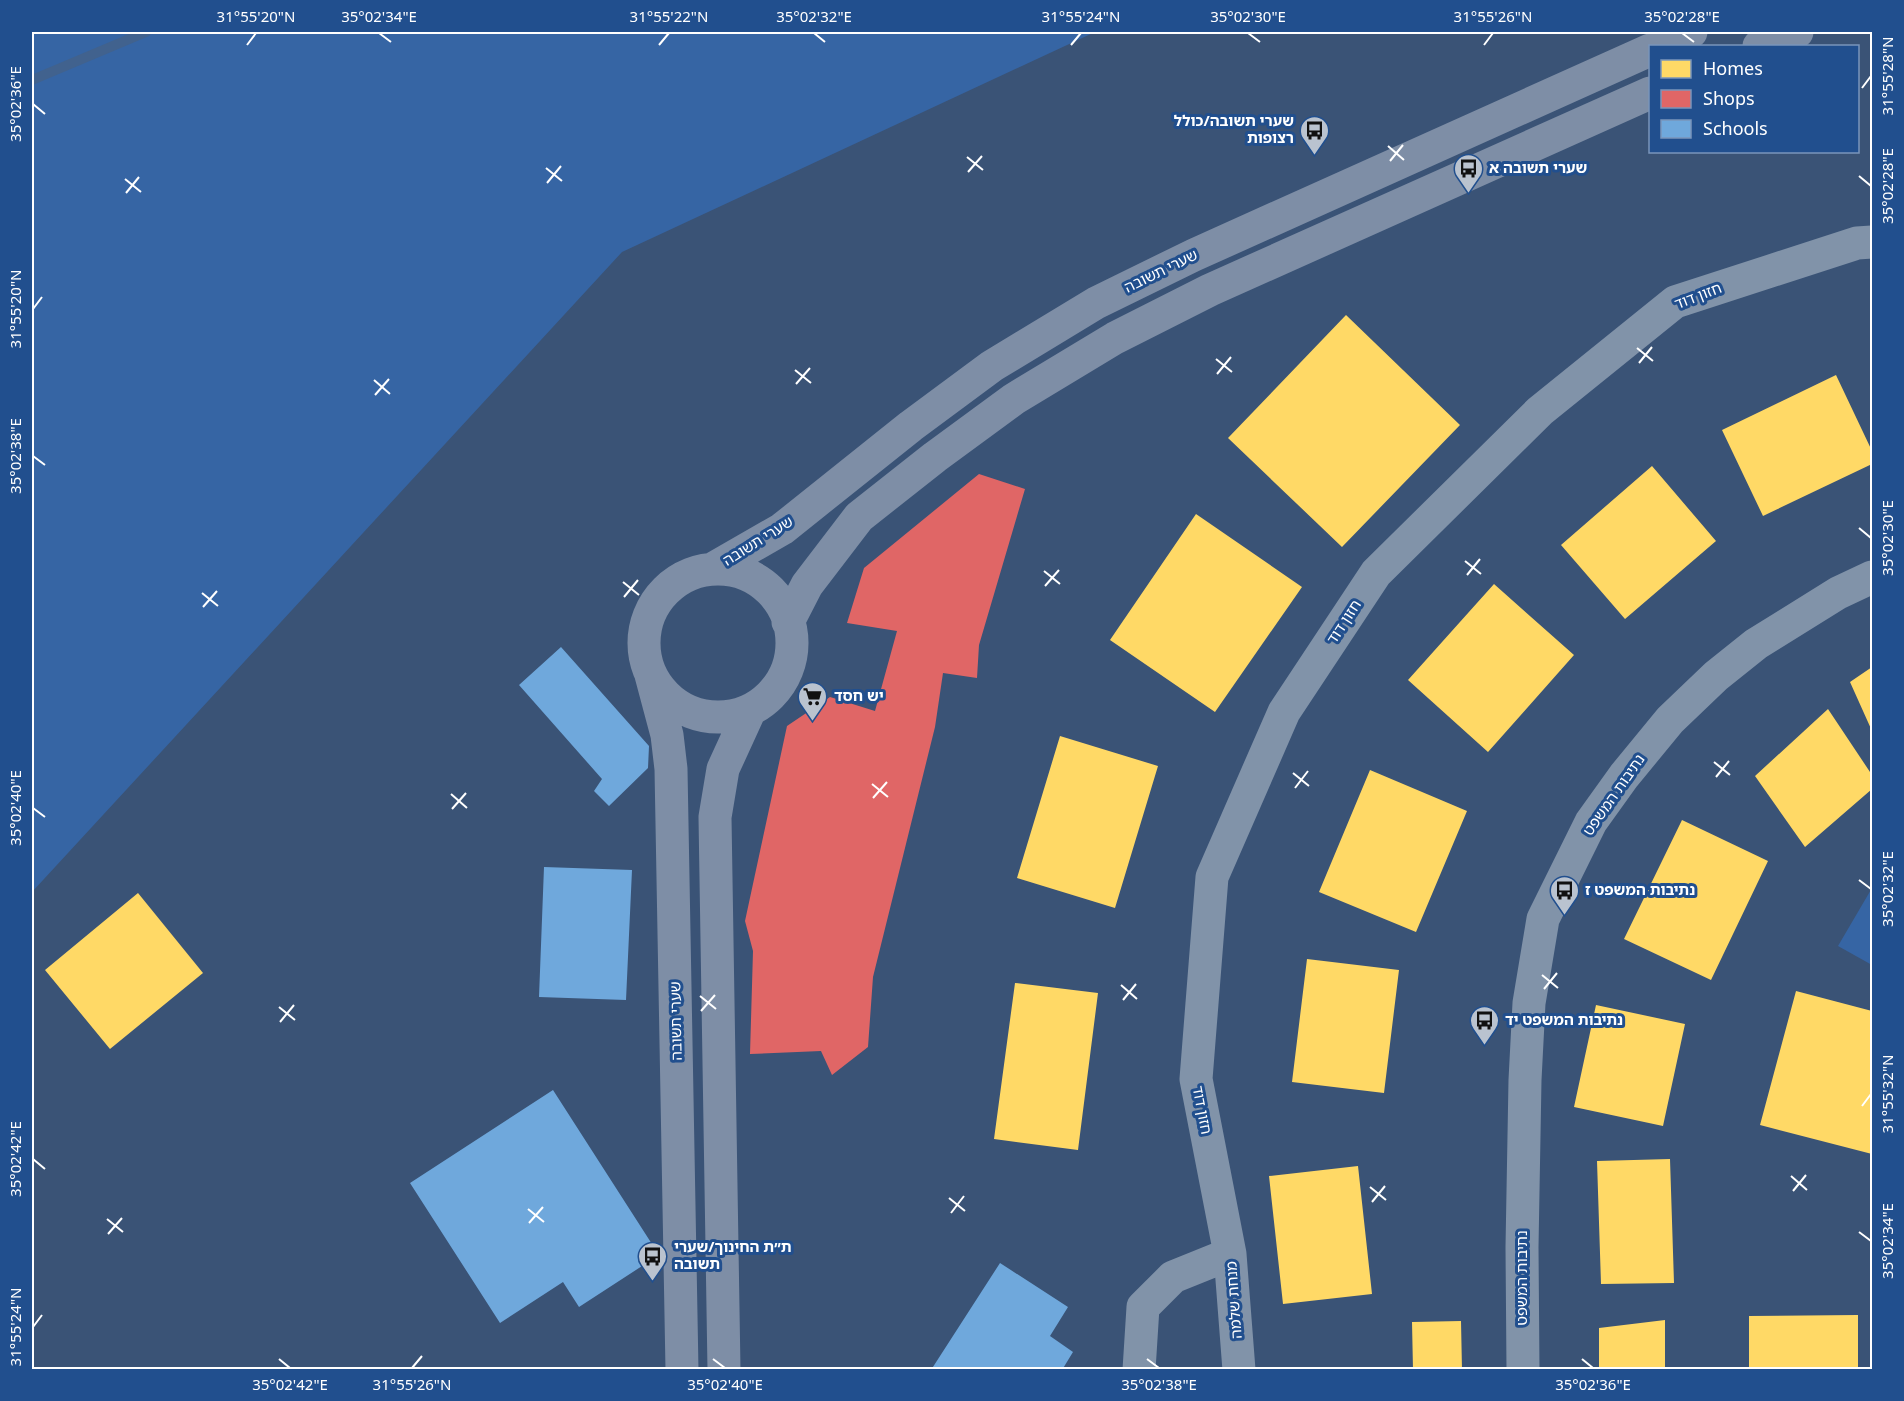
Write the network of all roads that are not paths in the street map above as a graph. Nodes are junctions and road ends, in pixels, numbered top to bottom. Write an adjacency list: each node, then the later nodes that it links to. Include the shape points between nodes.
1 (1692, 32): 3 (street)
2 (1797, 32): 4 (street)
3 (1660, 45)
4 (1762, 45)
5 (1649, 50): 8 (street, שערי תשובה, via 1096,303 992,366 782,529)
6 (1649, 93): 10 (street, via 1210,290 1115,338 1014,399 860,517 807,585)
7 (1872, 242): 13 (street, חזון דוד, via 1857,243 1675,302 1540,411 1376,573 1284,712 1211,886 1196,1080)
8 (714, 568): 10 (street, via 743,572 768,587 785,610); 11 (street, via 678,581 663,593 648,618 644,647)
9 (1872, 577): 18 (street, נתיבות המשפט, via 1838,593 1756,644 1670,720 1591,822 1543,919 1529,1003 1525,1080)
10 (788, 622): 12 (street, via 792,639 788,668 773,692)
11 (651, 675): 12 (street, via 668,698 693,713 722,717); 14 (street, שערי תשובה, via 667,735 671,769)
12 (750, 710): 15 (street, via 723,769 715,817)
13 (1230, 1254): 16 (street, מנחת שלמה, via 1173,1277 1143,1307); 17 (street, מנחת שלמה)
14 (682, 1370)
15 (724, 1370)
16 (1139, 1370)
17 (1239, 1370)
18 (1523, 1370)

